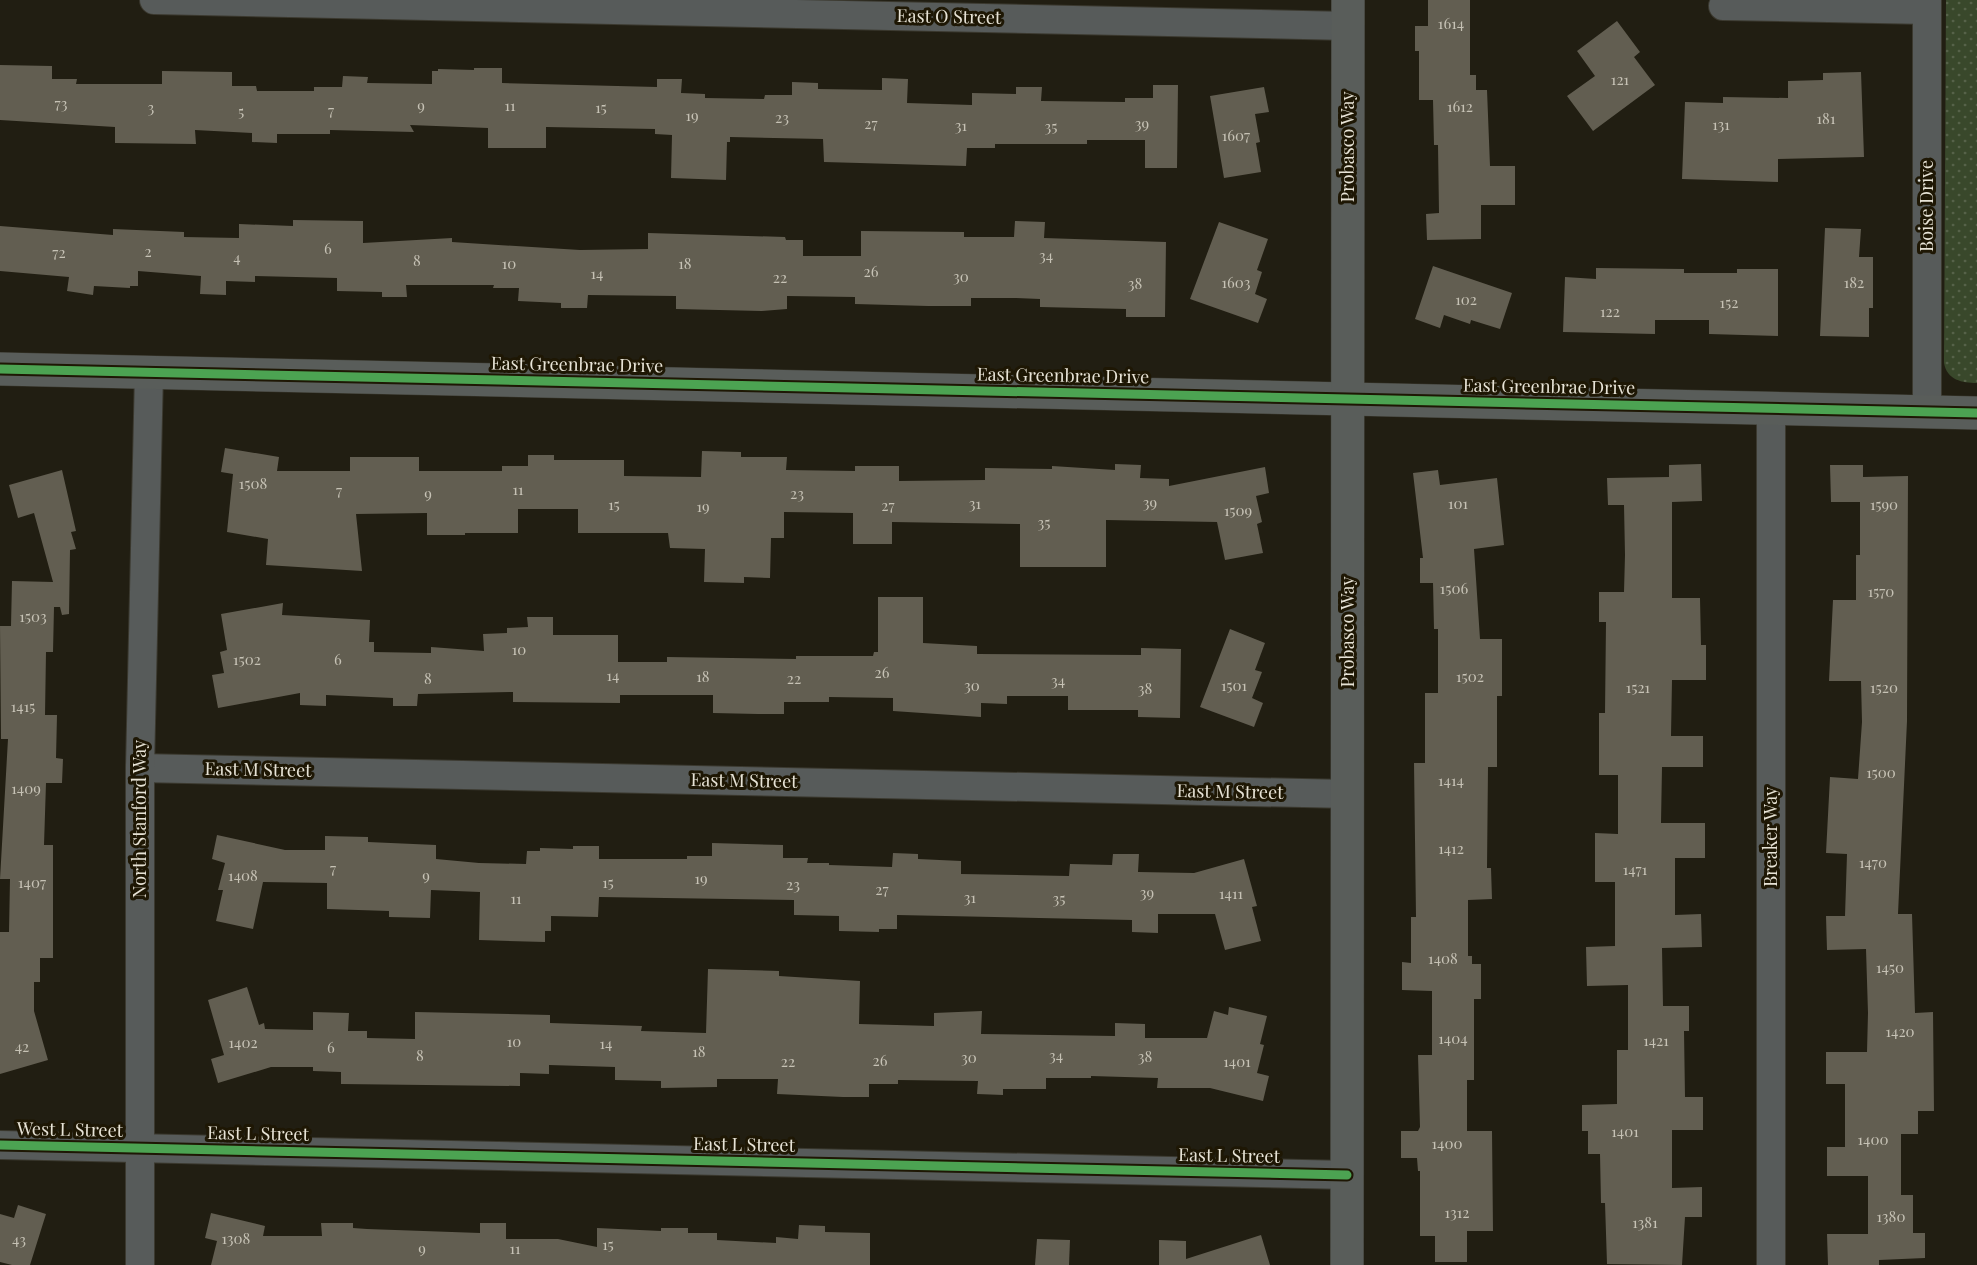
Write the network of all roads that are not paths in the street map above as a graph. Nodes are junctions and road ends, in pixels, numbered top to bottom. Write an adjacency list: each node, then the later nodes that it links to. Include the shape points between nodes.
1 (154, 0): 4 (street, East O Street)
2 (1927, 5): 3 (street); 9 (street, Boise Drive)
3 (1723, 6)
4 (1348, 13): 7 (street, Probasco Way)
5 (0, 369): 6 (street, East Greenbrae Drive)
6 (149, 372): 7 (street, East Greenbrae Drive); 11 (street, North Stanford Way)
7 (1348, 399): 8 (street, East Greenbrae Drive); 12 (street, Probasco Way)
8 (1771, 409): 9 (street, East Greenbrae Drive); 18 (street, Breaker Way)
9 (1927, 412): 10 (street, East Greenbrae Drive)
10 (1977, 413)
11 (140, 768): 12 (street, East M Street); 14 (street, North Stanford Way)
12 (1347, 794): 15 (street, Probasco Way)
13 (0, 1145): 14 (street, West L Street)
14 (139, 1148): 15 (street, East L Street); 16 (street, North Stanford Way)
15 (1347, 1175): 17 (street, Probasco Way)
16 (140, 1265)
17 (1347, 1265)
18 (1771, 1265)

